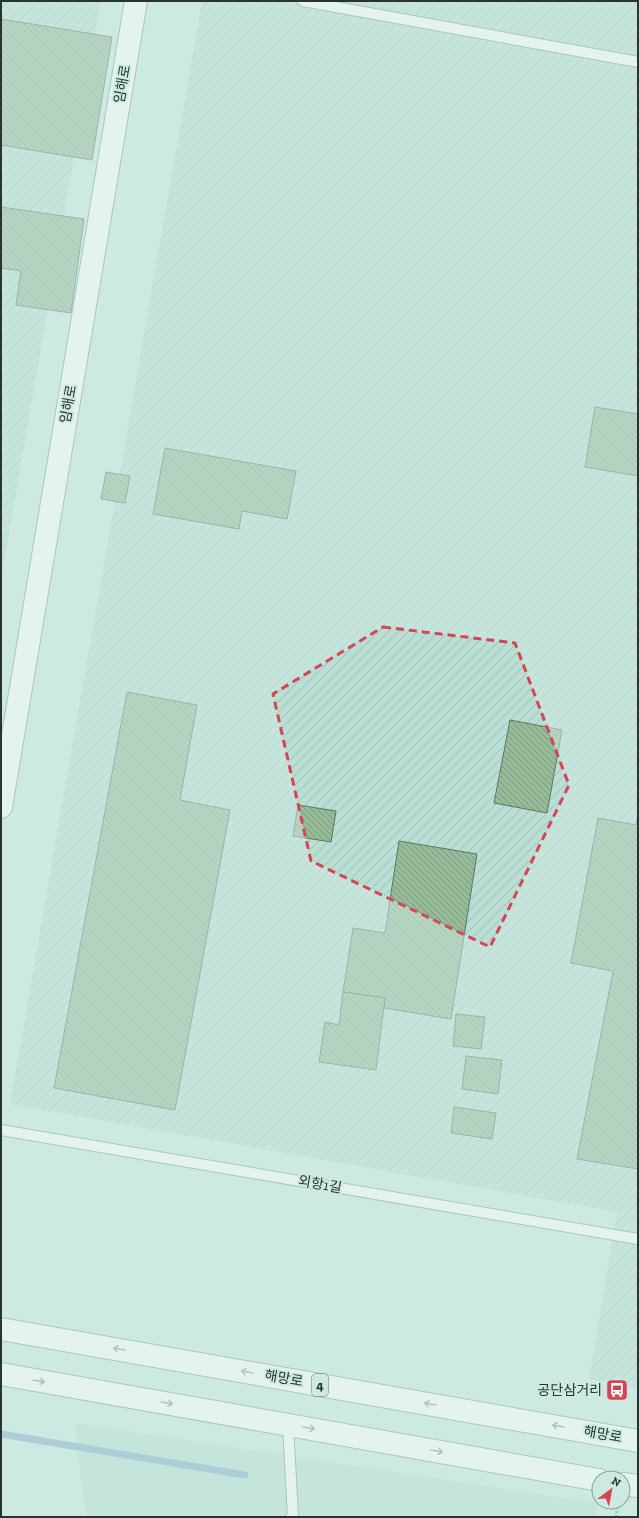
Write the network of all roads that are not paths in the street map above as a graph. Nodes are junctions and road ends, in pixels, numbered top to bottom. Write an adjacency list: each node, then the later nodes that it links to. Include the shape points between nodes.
1 (136, 1): 4 (main road, 임해로)
2 (303, 1): 3 (lane)
3 (638, 62)
4 (6, 744): 5 (main road, 임해로)
5 (1, 807)
6 (1, 1130): 7 (lane, 외항1길)
7 (638, 1239)
8 (1, 1329): 11 (main road, 해망로 / 4, one-way to 8)
9 (1, 1374): 10 (main road, one-way to 10)
10 (288, 1425): 12 (main road, one-way to 12); 13 (lane, via 293,1516)
11 (638, 1440)
12 (591, 1479)
13 (291, 1517)

